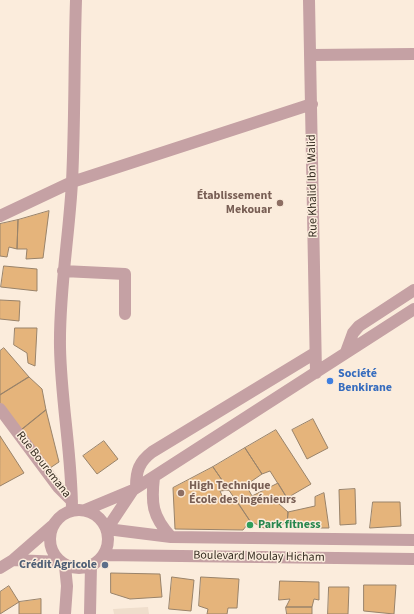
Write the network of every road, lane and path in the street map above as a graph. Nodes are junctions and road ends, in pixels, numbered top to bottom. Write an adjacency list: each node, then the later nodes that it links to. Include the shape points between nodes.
1 (76, 0): 6 (street)
2 (309, 0): 4 (street, Rue Khalid Ibn Walid)
3 (414, 54): 4 (street)
4 (311, 55): 5 (street, Rue Khalid Ibn Walid)
5 (312, 104): 6 (street); 13 (street, Rue Khalid Ibn Walid)
6 (72, 182): 7 (street); 8 (street)
7 (0, 216)
8 (63, 271): 11 (street, via 125,274); 18 (street, via 60,307 61,378)
9 (414, 290): 12 (street, via 359,326 353,332)
10 (414, 309): 12 (street)
11 (125, 314)
12 (346, 352): 14 (street)
13 (316, 353): 14 (street, Rue Khalid Ibn Walid); 17 (street, via 152,452 138,466)
14 (316, 373): 16 (street)
15 (0, 409): 18 (street, Rue Bouremana)
16 (154, 476): 17 (street); 21 (street, via 152,504 156,516)
17 (135, 488): 18 (street); 20 (street)
18 (76, 507): 19 (street, via 62,514); 20 (street, via 100,518)
19 (52, 526): 25 (street); 26 (street, via 49,541 51,549)
20 (107, 529): 21 (street, Boulevard Moulay Hicham); 23 (street, via 108,542)
21 (171, 537): 22 (street, Boulevard Moulay Hicham)
22 (414, 540)
23 (104, 555): 24 (street, Boulevard Moulay Hicham); 27 (street)
24 (414, 559)
25 (13, 560): 26 (street); 28 (street)
26 (63, 564): 27 (street, via 76,568); 29 (street, via 67,586)
27 (91, 565): 30 (street)
28 (0, 568)
29 (65, 614)
30 (90, 614)

